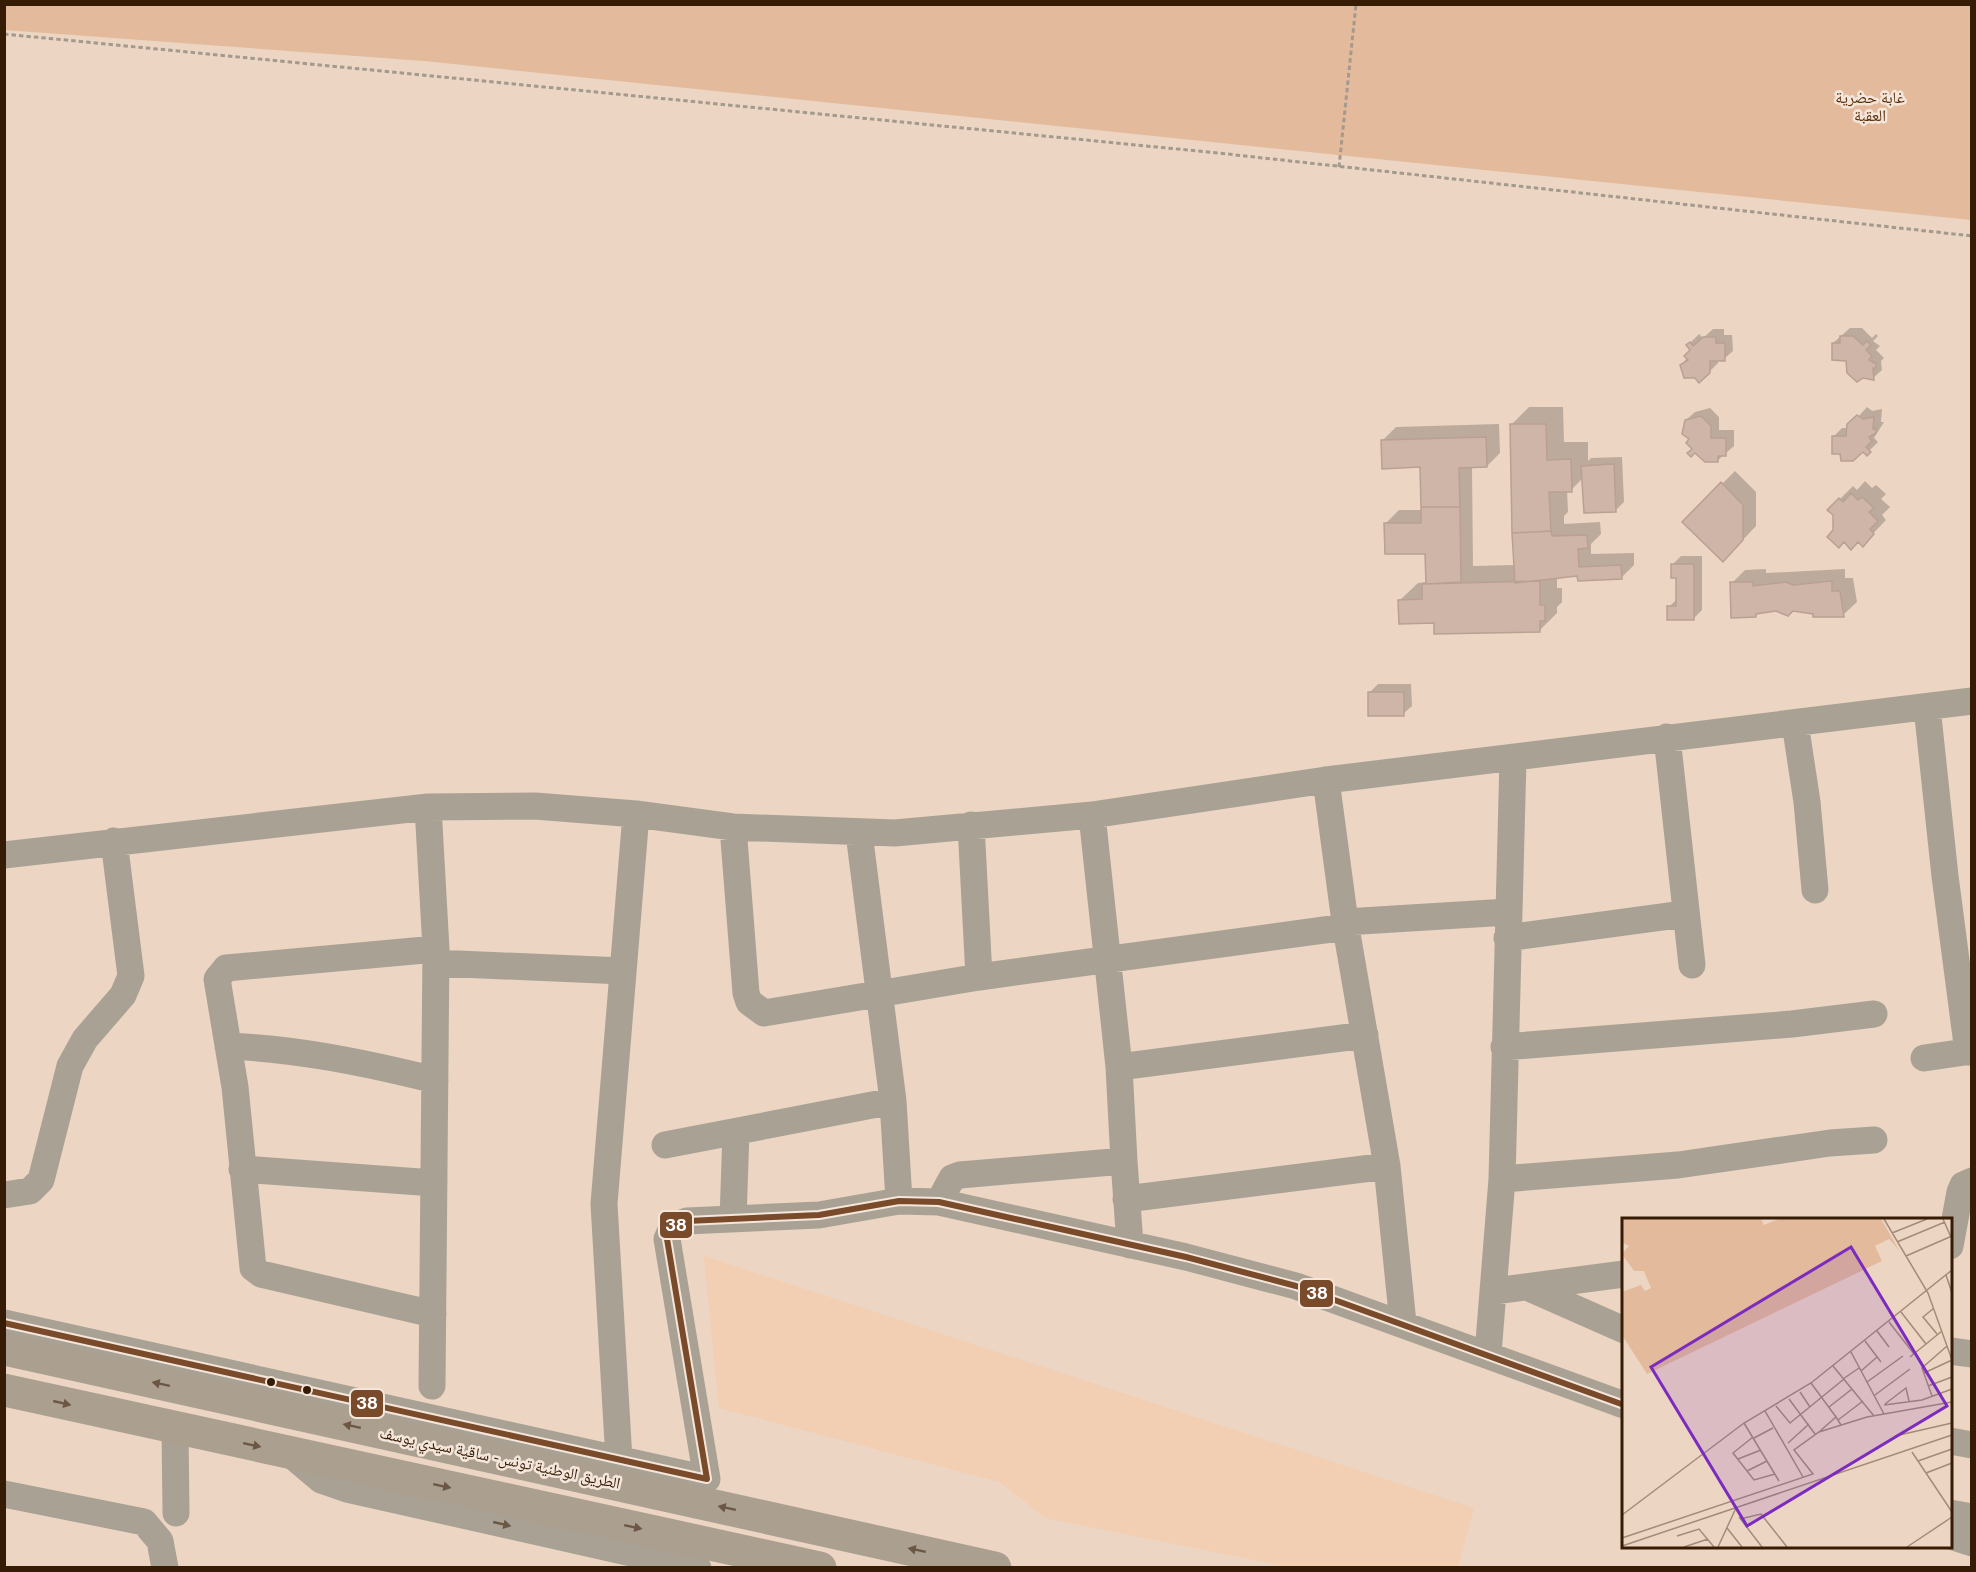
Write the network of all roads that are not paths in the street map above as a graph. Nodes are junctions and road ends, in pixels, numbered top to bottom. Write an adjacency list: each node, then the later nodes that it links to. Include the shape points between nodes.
1 (1971, 701): 2 (street)
2 (1927, 707): 3 (street); 29 (street)
3 (1796, 723): 4 (street); 15 (street)
4 (1667, 737): 5 (street); 16 (street)
5 (1513, 759): 6 (street); 18 (street)
6 (1326, 780): 9 (street); 17 (street)
7 (428, 807): 8 (street, via 535,806); 13 (street); 19 (street)
8 (636, 814): 11 (street); 22 (street)
9 (1092, 815): 10 (street); 20 (street)
10 (971, 825): 12 (street); 23 (street)
11 (733, 827): 12 (street); 24 (street, via 749,1002 764,1013)
12 (859, 833): 24 (street)
13 (114, 841): 14 (street); 43 (street, via 131,965 128,986 85,1039 70,1066 41,1180 30,1191)
14 (4, 855)
15 (1815, 890)
16 (1684, 914): 18 (street); 21 (street)
17 (1346, 925): 18 (street); 20 (street); 26 (street)
18 (1508, 925): 28 (street)
19 (436, 956): 22 (street); 27 (street, via 226,968 218,979); 32 (street)
20 (1106, 960): 23 (street); 31 (street)
21 (1692, 965)
22 (623, 971): 68 (street, via 604,1204)
23 (979, 977): 24 (street)
24 (879, 992): 33 (street)
25 (1874, 1014): 28 (street)
26 (1365, 1035): 31 (street); 38 (street)
27 (228, 1046): 32 (street, via 317,1054); 39 (street)
28 (1504, 1047): 40 (street)
29 (1970, 1052): 30 (street)
30 (1924, 1058)
31 (1119, 1067): 37 (street)
32 (435, 1080): 42 (street)
33 (893, 1101): 34 (street); 45 (street)
34 (736, 1132): 36 (street); 47 (street)
35 (1874, 1140): 40 (street, via 1678,1165)
36 (665, 1145)
37 (1124, 1161): 44 (street); 46 (street, via 960,1174 952,1179)
38 (1387, 1166): 44 (street); 55 (street)
39 (242, 1169): 42 (street); 53 (street, via 253,1268 261,1274)
40 (1502, 1179): 52 (street)
41 (1971, 1181): 48 (street, via 1960,1192)
42 (434, 1183): 53 (street)
43 (4, 1195)
44 (1126, 1198): 49 (street)
45 (899, 1201): 46 (street); 47 (street, via 819,1215)
46 (939, 1202): 49 (street)
47 (733, 1219): 68 (street, via 680,1222 673,1226 667,1239 708,1479)
48 (1959, 1234)
49 (1130, 1245): 55 (street, via 1241,1270)
50 (1622, 1274): 51 (street)
51 (1527, 1287): 52 (street); 56 (street)
52 (1494, 1291): 59 (street)
53 (433, 1314): 61 (street)
54 (4, 1323): 68 (street)
55 (1403, 1323): 59 (street)
56 (1622, 1330)
57 (4, 1349): 78 (highway, الطريق الوطنية تونس - ساقية سيدي يوسف, one-way to 57)
58 (1952, 1351): 60 (street)
59 (1488, 1354): 63 (street)
60 (1971, 1354)
61 (432, 1386)
62 (4, 1390): 64 (highway, one-way to 64)
63 (1622, 1405)
64 (175, 1429): 67 (highway, one-way to 67); 70 (street)
65 (1952, 1441): 66 (street)
66 (1971, 1445)
67 (290, 1454): 76 (street, one-way to 76, via 321,1480 346,1489); 77 (highway, one-way to 77)
68 (619, 1460)
69 (4, 1494): 75 (street, via 144,1522 160,1541)
70 (176, 1513)
71 (1952, 1513): 72 (street)
72 (1971, 1517)
73 (1952, 1537): 74 (street)
74 (1971, 1543)
75 (165, 1568)
76 (698, 1568)
77 (820, 1568)
78 (995, 1568)

